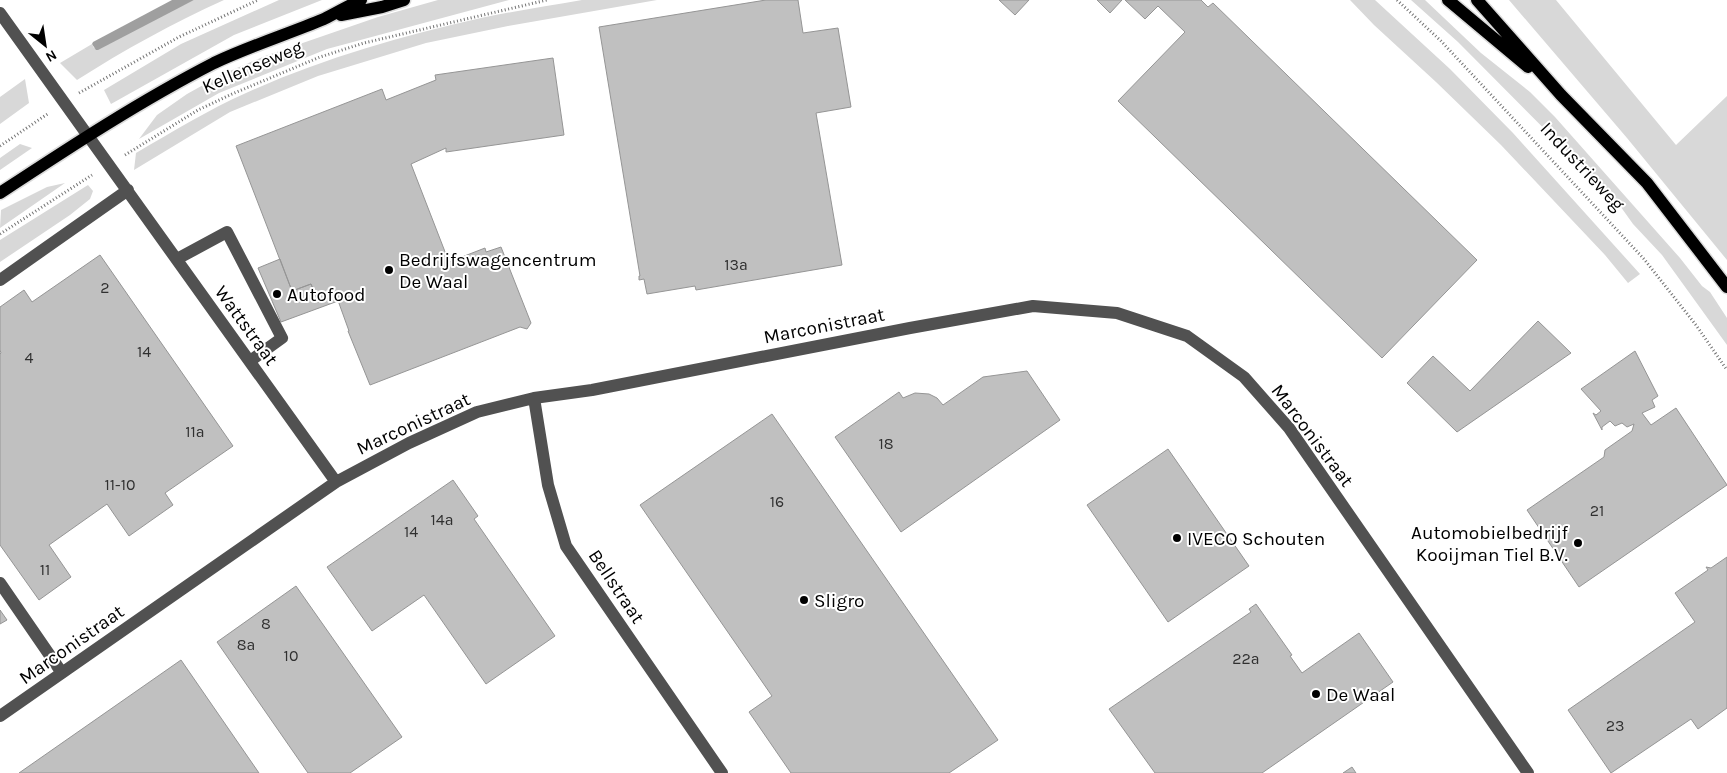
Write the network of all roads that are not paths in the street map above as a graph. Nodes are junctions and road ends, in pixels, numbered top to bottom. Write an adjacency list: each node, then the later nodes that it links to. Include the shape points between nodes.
1 (361, 0): 6 (main road, Kellenseweg)
2 (404, 0): 6 (main road, Kellenseweg)
3 (1448, 0): 7 (main road, Industrieweg)
4 (1477, 0): 7 (main road, Industrieweg)
5 (0, 13): 8 (street, Wattstraat)
6 (324, 19): 8 (main road, Kellenseweg, via 217,62)
7 (1561, 96): 13 (main road, Industrieweg, via 1647,183)
8 (88, 135): 9 (street, Wattstraat); 10 (main road, Kellenseweg)
9 (128, 190): 11 (street, Wattstraat); 12 (street)
10 (0, 193)
11 (177, 259): 14 (street, Wattstraat); 14 (street, via 227,232 282,338)
12 (0, 280)
13 (1727, 287)
14 (250, 362): 16 (street, Wattstraat)
15 (534, 398): 16 (street, Marconistraat, via 477,412); 20 (street, Bellstraat, via 548,485 566,546); 21 (street, Marconistraat, via 592,390 1033,306 1117,313 1187,336 1244,377 1289,428)
16 (336, 482): 18 (street, Marconistraat)
17 (0, 583): 18 (street)
18 (62, 673): 19 (street, Marconistraat)
19 (0, 716)
20 (722, 773)
21 (1528, 773)

